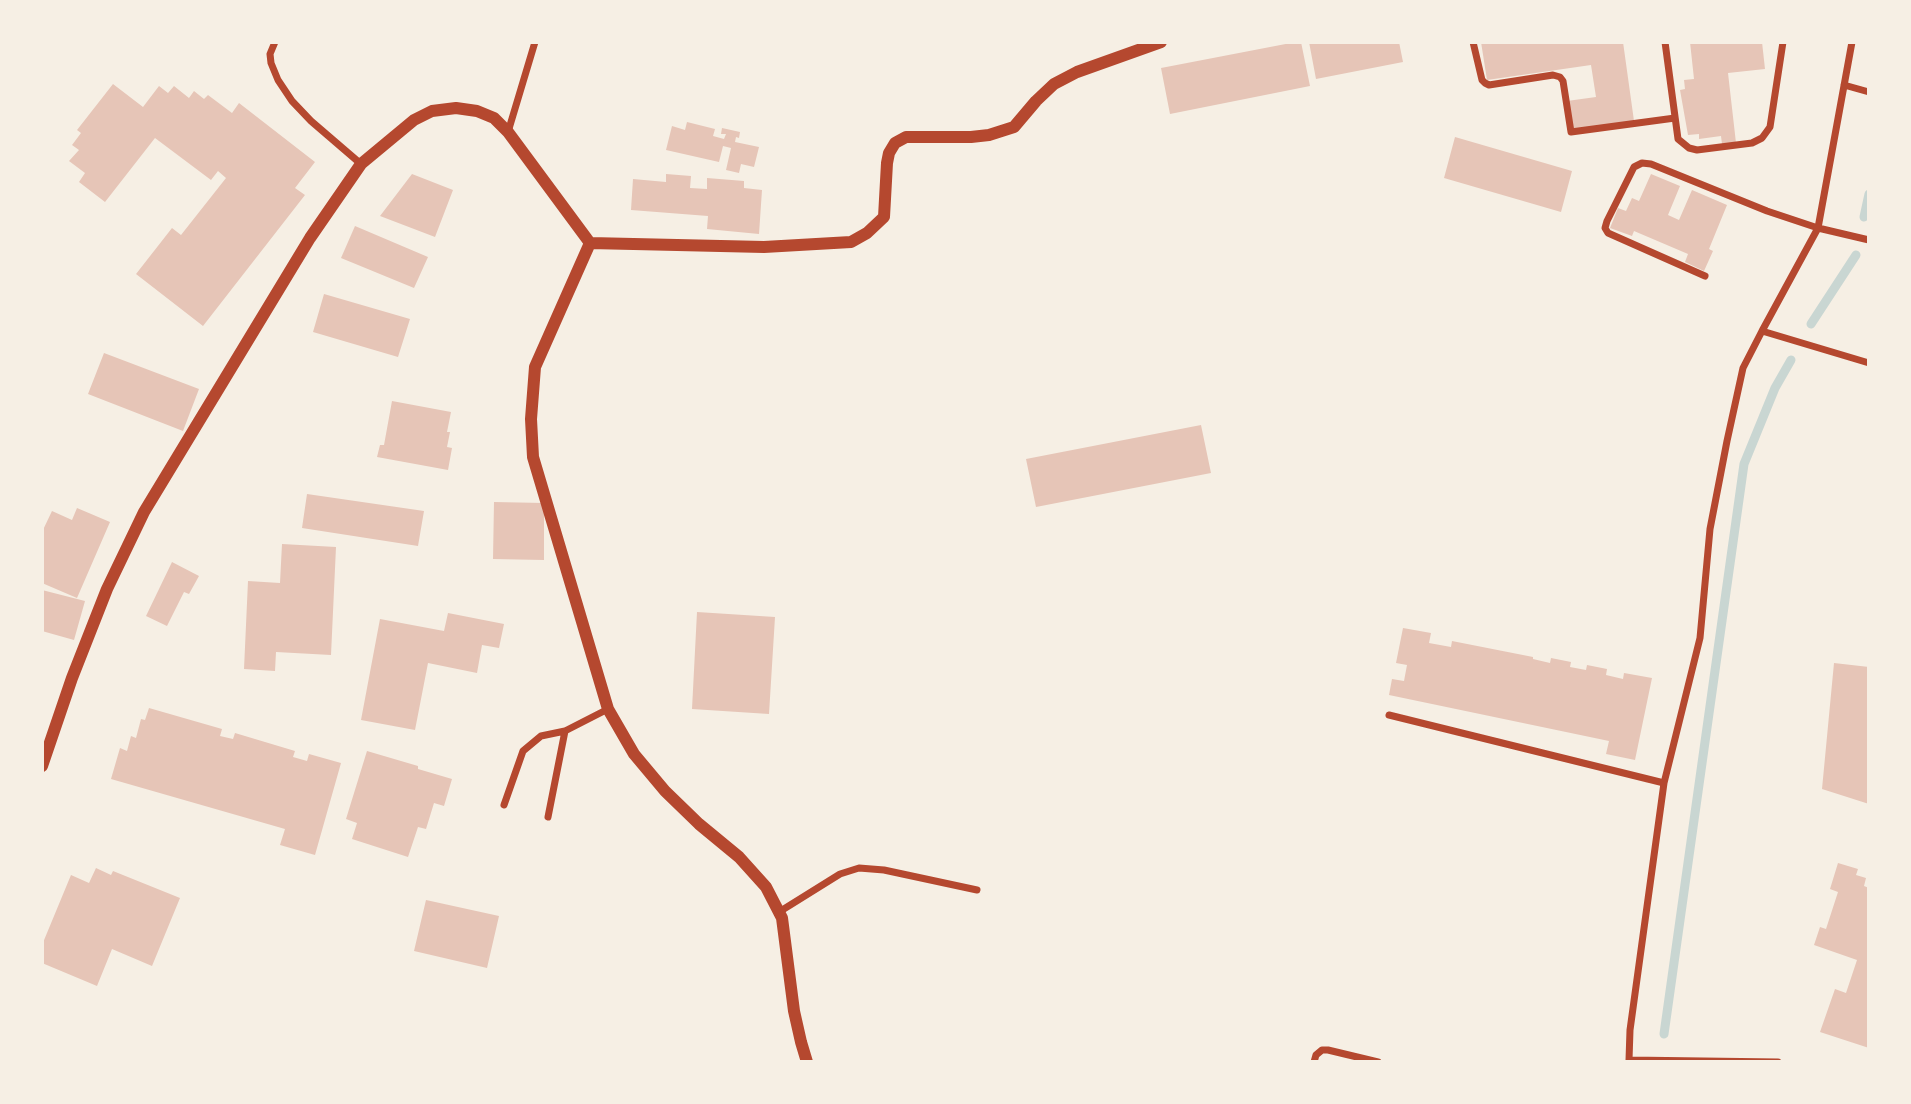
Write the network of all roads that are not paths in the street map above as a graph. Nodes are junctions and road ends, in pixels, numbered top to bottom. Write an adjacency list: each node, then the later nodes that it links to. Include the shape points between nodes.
1 (275, 42): 12 (street, via 271,63 292,101)
2 (536, 42): 11 (street)
3 (1161, 42): 15 (street, via 1054,85 1014,127 989,135 906,137 895,143 887,163 884,217 851,242 764,247)
4 (1473, 42): 10 (street, via 1482,79 1489,85 1560,77 1571,132)
5 (1665, 42): 10 (street)
6 (1783, 42): 10 (street, via 1770,127 1762,138 1752,144 1696,150 1678,139)
7 (1852, 42): 8 (street)
8 (1843, 85): 9 (street); 13 (street)
9 (1869, 92)
10 (1675, 118)
11 (508, 132): 12 (street, via 494,118 477,111 432,111 414,120); 15 (street)
12 (362, 164): 22 (street, via 310,238 144,512 102,601)
13 (1818, 228): 14 (street); 16 (street, via 1651,164 1634,167 1607,221 1608,233); 17 (street)
14 (1869, 240)
15 (590, 243): 19 (street, via 535,367 531,419 533,457)
16 (1705, 276)
17 (1762, 331): 18 (street); 23 (street, via 1743,368 1729,429 1710,529 1700,638)
18 (1869, 363)
19 (608, 709): 21 (street); 27 (street, via 634,754 665,792 739,856 766,887)
20 (1389, 715): 23 (street)
21 (565, 731): 24 (street, via 541,736 523,751); 25 (street)
22 (42, 766)
23 (1664, 783): 28 (street)
24 (505, 805)
25 (548, 817)
26 (977, 890): 27 (street, via 859,868)
27 (779, 912): 29 (street)
28 (1627, 1061): 32 (street)
29 (807, 1062)
30 (1314, 1062): 31 (street, via 1316,1055 1328,1049)
31 (1378, 1062)
32 (1778, 1062)

